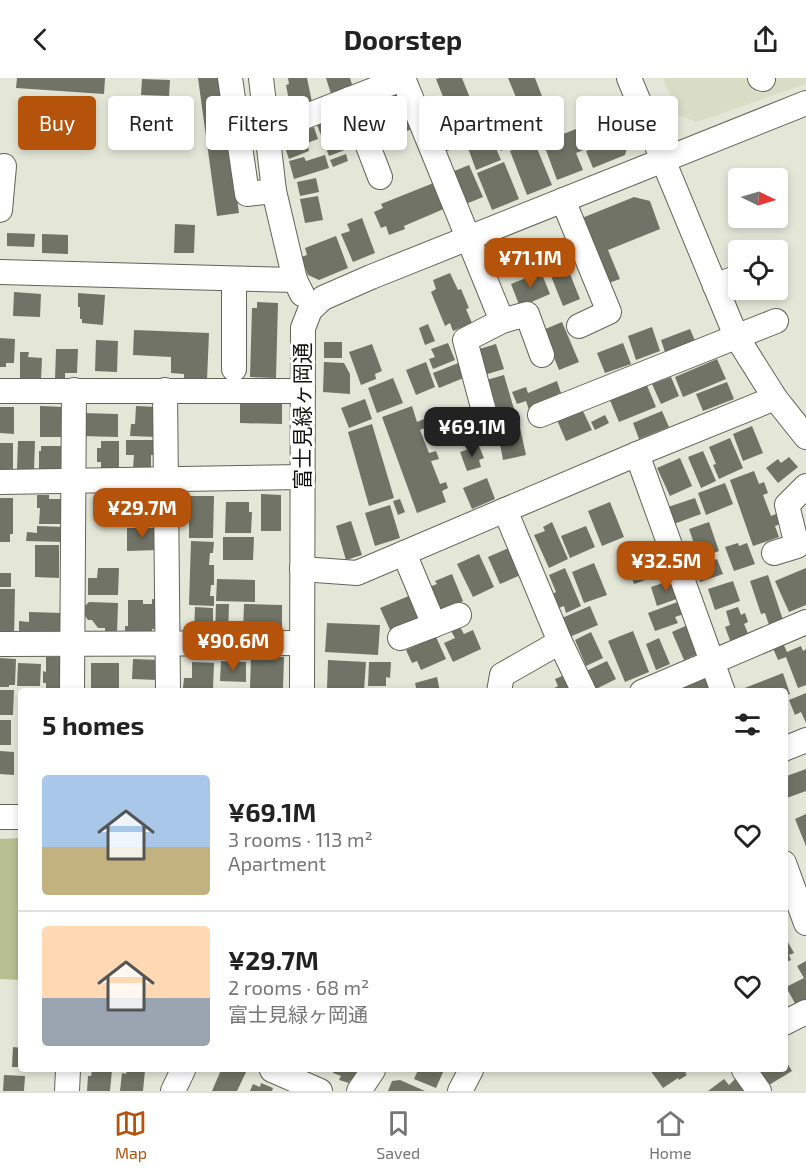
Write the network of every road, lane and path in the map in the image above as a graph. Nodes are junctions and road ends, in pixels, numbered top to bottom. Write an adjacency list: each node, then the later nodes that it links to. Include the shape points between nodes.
1 (230, 78): 13 (street, via 247,194)
2 (261, 78): 5 (street)
3 (403, 78): 6 (street); 16 (street)
4 (629, 78): 10 (street)
5 (263, 96)
6 (358, 96)
7 (806, 103): 10 (street)
8 (270, 150): 13 (street)
9 (370, 150): 12 (street)
10 (662, 159): 14 (street); 21 (street)
11 (4, 166): 15 (street)
12 (381, 177)
13 (274, 191): 19 (street)
14 (563, 200): 16 (street); 25 (street, via 609,312)
15 (0, 210)
16 (469, 239): 22 (street, via 323,298); 23 (street)
17 (0, 272): 18 (street)
18 (234, 279): 19 (street); 28 (street)
19 (296, 280): 22 (street)
20 (728, 280): 21 (street)
21 (715, 286): 26 (street)
22 (310, 310): 32 (street, 富士見緑ヶ岡通, via 303,328)
23 (502, 321): 27 (street, via 527,314); 35 (street, via 465,340)
24 (776, 321): 26 (street)
25 (579, 326)
26 (736, 336): 33 (street); 34 (street)
27 (542, 355)
28 (234, 369)
29 (74, 390): 30 (street); 31 (street); 41 (street)
30 (165, 390): 32 (street); 39 (street)
31 (0, 391)
32 (303, 391): 38 (street, 富士見緑ヶ岡通)
33 (775, 398): 36 (street); 37 (street)
34 (540, 415)
35 (489, 430)
36 (806, 437)
37 (637, 454): 43 (street); 56 (street)
38 (303, 477): 39 (street); 46 (street, 富士見緑ヶ岡通)
39 (166, 479): 41 (street); 55 (street)
40 (0, 482): 41 (street)
41 (72, 482): 52 (street)
42 (806, 486): 45 (street, via 787,505 797,546)
43 (505, 510): 44 (street); 51 (street)
44 (404, 553): 46 (street, via 357,573); 49 (street)
45 (774, 553)
46 (302, 569): 53 (street, 富士見緑ヶ岡通)
47 (459, 615): 49 (street)
48 (806, 622): 56 (street)
49 (434, 625): 50 (street)
50 (400, 638)
51 (560, 642): 60 (street, via 502,675); 61 (street)
52 (72, 643): 54 (street); 55 (street); 57 (street)
53 (302, 643): 55 (street); 59 (street, 富士見緑ヶ岡通)
54 (0, 644)
55 (168, 644): 58 (street)
56 (712, 661): 62 (street); 63 (street)
57 (72, 688)
58 (168, 688)
59 (302, 688)
60 (500, 688)
61 (582, 688)
62 (651, 688)
63 (722, 688)
64 (806, 740): 65 (street)
65 (788, 747)
66 (0, 817): 67 (street)
67 (18, 817)
68 (788, 874): 69 (street)
69 (806, 923)
70 (806, 1012): 71 (street)
71 (788, 1021)
72 (68, 1072): 79 (street)
73 (182, 1072): 80 (street)
74 (276, 1072): 78 (street)
75 (372, 1072): 81 (street)
76 (470, 1072): 82 (street)
77 (745, 1072): 83 (street)
78 (317, 1090)
79 (67, 1091)
80 (174, 1091)
81 (359, 1091)
82 (460, 1091)
83 (759, 1091)

